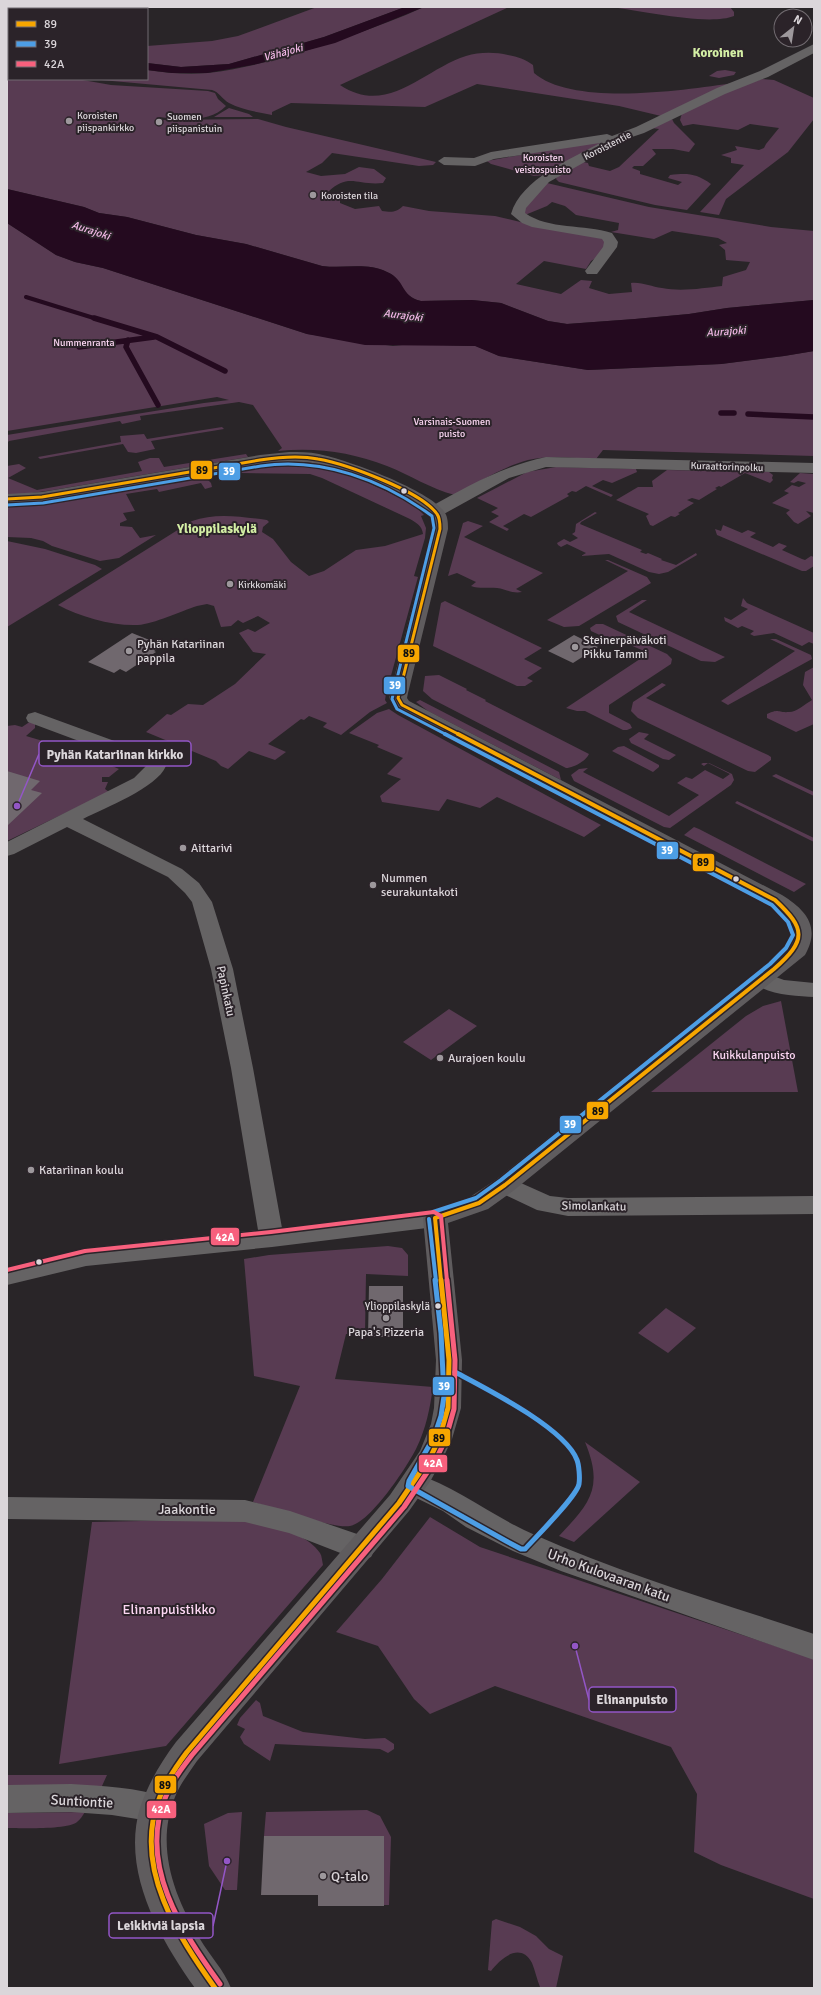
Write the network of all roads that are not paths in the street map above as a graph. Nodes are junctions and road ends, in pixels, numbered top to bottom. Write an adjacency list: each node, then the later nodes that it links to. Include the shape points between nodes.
1 (814, 48): 2 (street, Koroistentie, via 764,74)
2 (622, 136): 3 (street, via 491,156 476,162); 4 (street, Koroistentie, via 544,179 520,207 518,214 522,219 546,226 607,236 611,242 610,247)
3 (444, 161)
4 (592, 271)
5 (814, 468): 7 (street, Kuraattorinpolku, via 546,462 526,465 508,472)
6 (7, 500): 7 (street, via 42,497 274,458 304,457 344,466 410,494)
7 (436, 511): 11 (street, via 440,529 399,693 400,702 411,712 784,906 803,928 802,941 797,950)
8 (35, 718): 9 (street, via 154,762 156,766 154,771 140,782)
9 (68, 820): 10 (street); 16 (street, Papinkatu, via 174,874 192,888 202,902 222,969)
10 (7, 850)
11 (762, 979): 12 (street, via 781,988); 13 (street)
12 (814, 990)
13 (505, 1186): 14 (street, Simolankatu, via 546,1204 568,1207); 15 (street, via 479,1203)
14 (814, 1205)
15 (435, 1218): 16 (street); 18 (street, via 450,1396 447,1417 439,1439)
16 (272, 1238): 17 (street, via 86,1257)
17 (7, 1276)
18 (414, 1484): 20 (street); 21 (street, Urho Kulovaaran katu, via 523,1544 571,1563)
19 (7, 1508): 20 (street, Jaakontie, via 245,1511 290,1522 350,1542)
20 (361, 1549): 23 (street, via 243,1684 183,1758 163,1786)
21 (814, 1646)
22 (7, 1799): 23 (street, Suntiontie, via 71,1798)
23 (156, 1808): 24 (street, via 152,1826 153,1873 179,1937)
24 (215, 1988)

